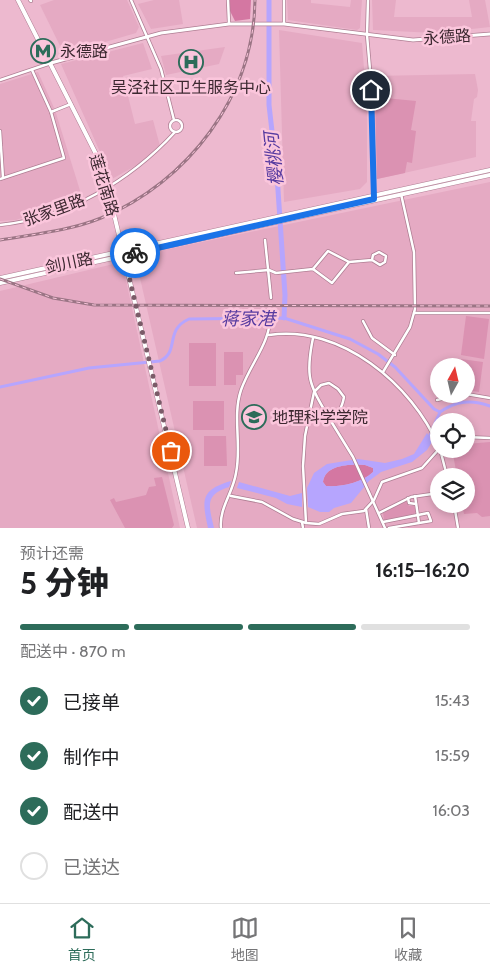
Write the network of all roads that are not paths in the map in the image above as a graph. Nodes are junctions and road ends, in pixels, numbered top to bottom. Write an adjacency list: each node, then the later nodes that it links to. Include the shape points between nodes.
1 (18, 0): 11 (main road, 莲花南路)
2 (130, 0): 10 (street)
3 (228, 0): 6 (street)
4 (284, 0): 7 (street)
5 (368, 0): 9 (street)
6 (229, 24): 7 (street, 永德路); 10 (street, 永德路)
7 (284, 24): 9 (street, 永德路)
8 (490, 34): 9 (street, 永德路, via 413,40)
9 (367, 35): 26 (street)
10 (147, 36): 11 (street, 永德路); 16 (street, via 161,69)
11 (51, 63): 12 (street); 14 (main road, 莲花南路)
12 (32, 70): 13 (street); 15 (street)
13 (0, 80)
14 (70, 104): 15 (street); 24 (main road, 莲花南路, via 96,156)
15 (51, 112): 23 (street, via 64,158)
16 (174, 120): 18 (street, via 170,127); 18 (street, via 182,126)
17 (0, 131): 19 (street)
18 (175, 132): 24 (street, 张家里路, via 141,166)
19 (0, 149): 20 (street)
20 (0, 165): 23 (street)
21 (490, 170): 26 (main road, 剑川路)
22 (490, 175): 25 (main road, 剑川路)
23 (1, 178)
24 (107, 187): 27 (street, 张家里路, via 60,211); 29 (main road, 莲花南路)
25 (401, 194): 26 (main road, 剑川路); 39 (street, via 414,252)
26 (374, 197): 29 (main road, 剑川路)
27 (0, 225)
28 (265, 240): 33 (street)
29 (123, 253): 35 (main road, 剑川路); 36 (main road, 剑川路); 67 (main road, 莲花南路)
30 (372, 260): 30 (street, via 380,265 386,256 376,252); 31 (street)
31 (349, 262): 32 (street, via 328,251); 32 (street, via 332,283)
32 (313, 269): 33 (street, via 276,273)
33 (268, 270): 34 (street); 37 (street)
34 (236, 273)
35 (0, 278)
36 (0, 283)
37 (271, 298)
38 (271, 312): 42 (street)
39 (414, 313): 40 (street); 44 (street)
40 (490, 313)
41 (363, 321): 44 (street, via 372,338)
42 (269, 335): 43 (street, via 286,332); 68 (street, via 246,376 238,403 239,450 235,477 223,506)
43 (313, 338): 45 (street, via 347,350); 46 (street, via 309,380)
44 (394, 356): 45 (street)
45 (383, 372): 50 (street, via 409,397)
46 (314, 392): 49 (street); 49 (street, via 329,384 344,398 338,413); 65 (street, via 305,436)
47 (475, 396): 48 (street)
48 (490, 398)
49 (329, 418): 58 (street)
50 (430, 428)
51 (475, 437): 52 (street)
52 (490, 438)
53 (430, 458): 58 (street, via 422,468 382,482)
54 (430, 494): 56 (street)
55 (231, 496): 65 (street, via 262,502)
56 (415, 496): 57 (street); 59 (street)
57 (408, 498): 59 (street, via 409,503); 61 (street)
58 (374, 500): 60 (street); 61 (street)
59 (416, 504): 63 (street)
60 (366, 509): 65 (street, via 342,514 319,524); 70 (street)
61 (380, 512): 64 (street)
62 (456, 513): 73 (street)
63 (418, 515): 64 (street); 66 (street); 66 (street, via 428,513 431,521)
64 (383, 522): 71 (street)
65 (304, 523): 69 (street)
66 (420, 523): 72 (street)
67 (188, 528)
68 (221, 528)
69 (303, 528)
70 (370, 528)
71 (385, 528)
72 (389, 528)
73 (458, 528)

